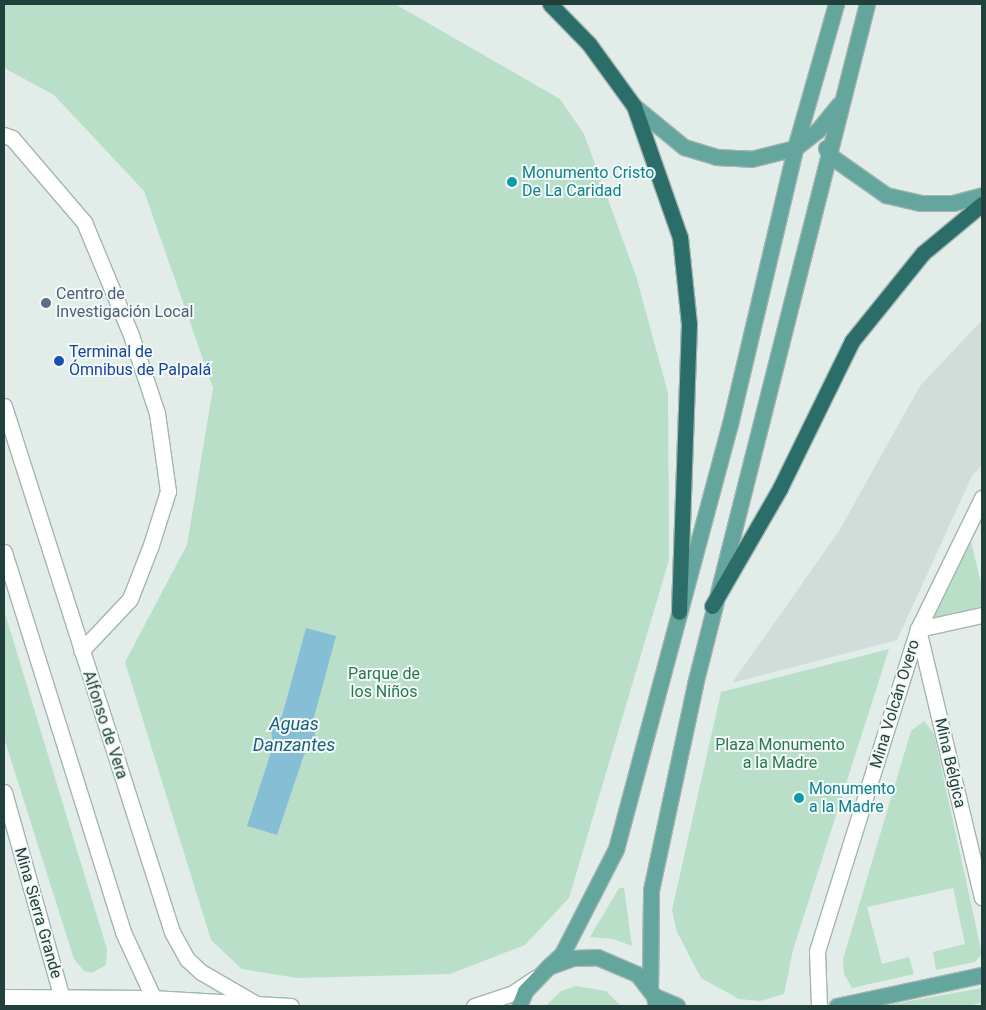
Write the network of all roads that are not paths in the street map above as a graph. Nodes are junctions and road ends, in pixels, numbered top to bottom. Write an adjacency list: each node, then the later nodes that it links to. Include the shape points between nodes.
1 (550, 4): 6 (highway, via 589,44)
2 (836, 4): 4 (main road)
3 (867, 4): 5 (main road)
4 (812, 96): 7 (main road); 9 (main road)
5 (841, 101): 7 (main road); 10 (main road)
6 (634, 106): 9 (main road, via 684,148 716,157 752,159); 17 (highway, via 678,228 686,276 689,324 686,480)
7 (818, 130): 9 (main road); 10 (main road)
8 (4, 135): 20 (street, via 12,138 84,222 131,335 158,413 168,491 151,546 130,599)
9 (795, 148): 17 (main road, via 730,424)
10 (829, 155): 11 (main road, via 886,195 921,203 953,203); 16 (main road)
11 (982, 195)
12 (982, 204): 16 (highway, via 923,253 852,341 780,488)
13 (4, 406): 20 (street, Alfonso de Vera)
14 (982, 498): 19 (street, Mina Volcán Overo)
15 (4, 552): 27 (street, via 123,932)
16 (712, 606): 26 (main road, via 652,890)
17 (678, 612): 23 (main road, via 616,849 562,954)
18 (982, 615): 19 (street)
19 (918, 629): 22 (street, Mina Bélgica); 34 (street, Mina Volcán Overo, via 817,950)
20 (81, 651): 29 (street, Alfonso de Vera, via 172,932 187,959 202,972)
21 (4, 792): 28 (street, Mina Sierra Grande)
22 (982, 897)
23 (544, 971): 26 (main road, via 572,958 597,958 636,974); 31 (street, via 513,993); 32 (main road)
24 (982, 975): 35 (main road)
25 (4, 997): 28 (street)
26 (653, 998): 33 (main road)
27 (154, 1002): 28 (street); 29 (street)
28 (63, 1003)
29 (258, 1005): 30 (street)
30 (291, 1006)
31 (474, 1006)
32 (519, 1006)
33 (677, 1006)
34 (819, 1006)
35 (837, 1006)

